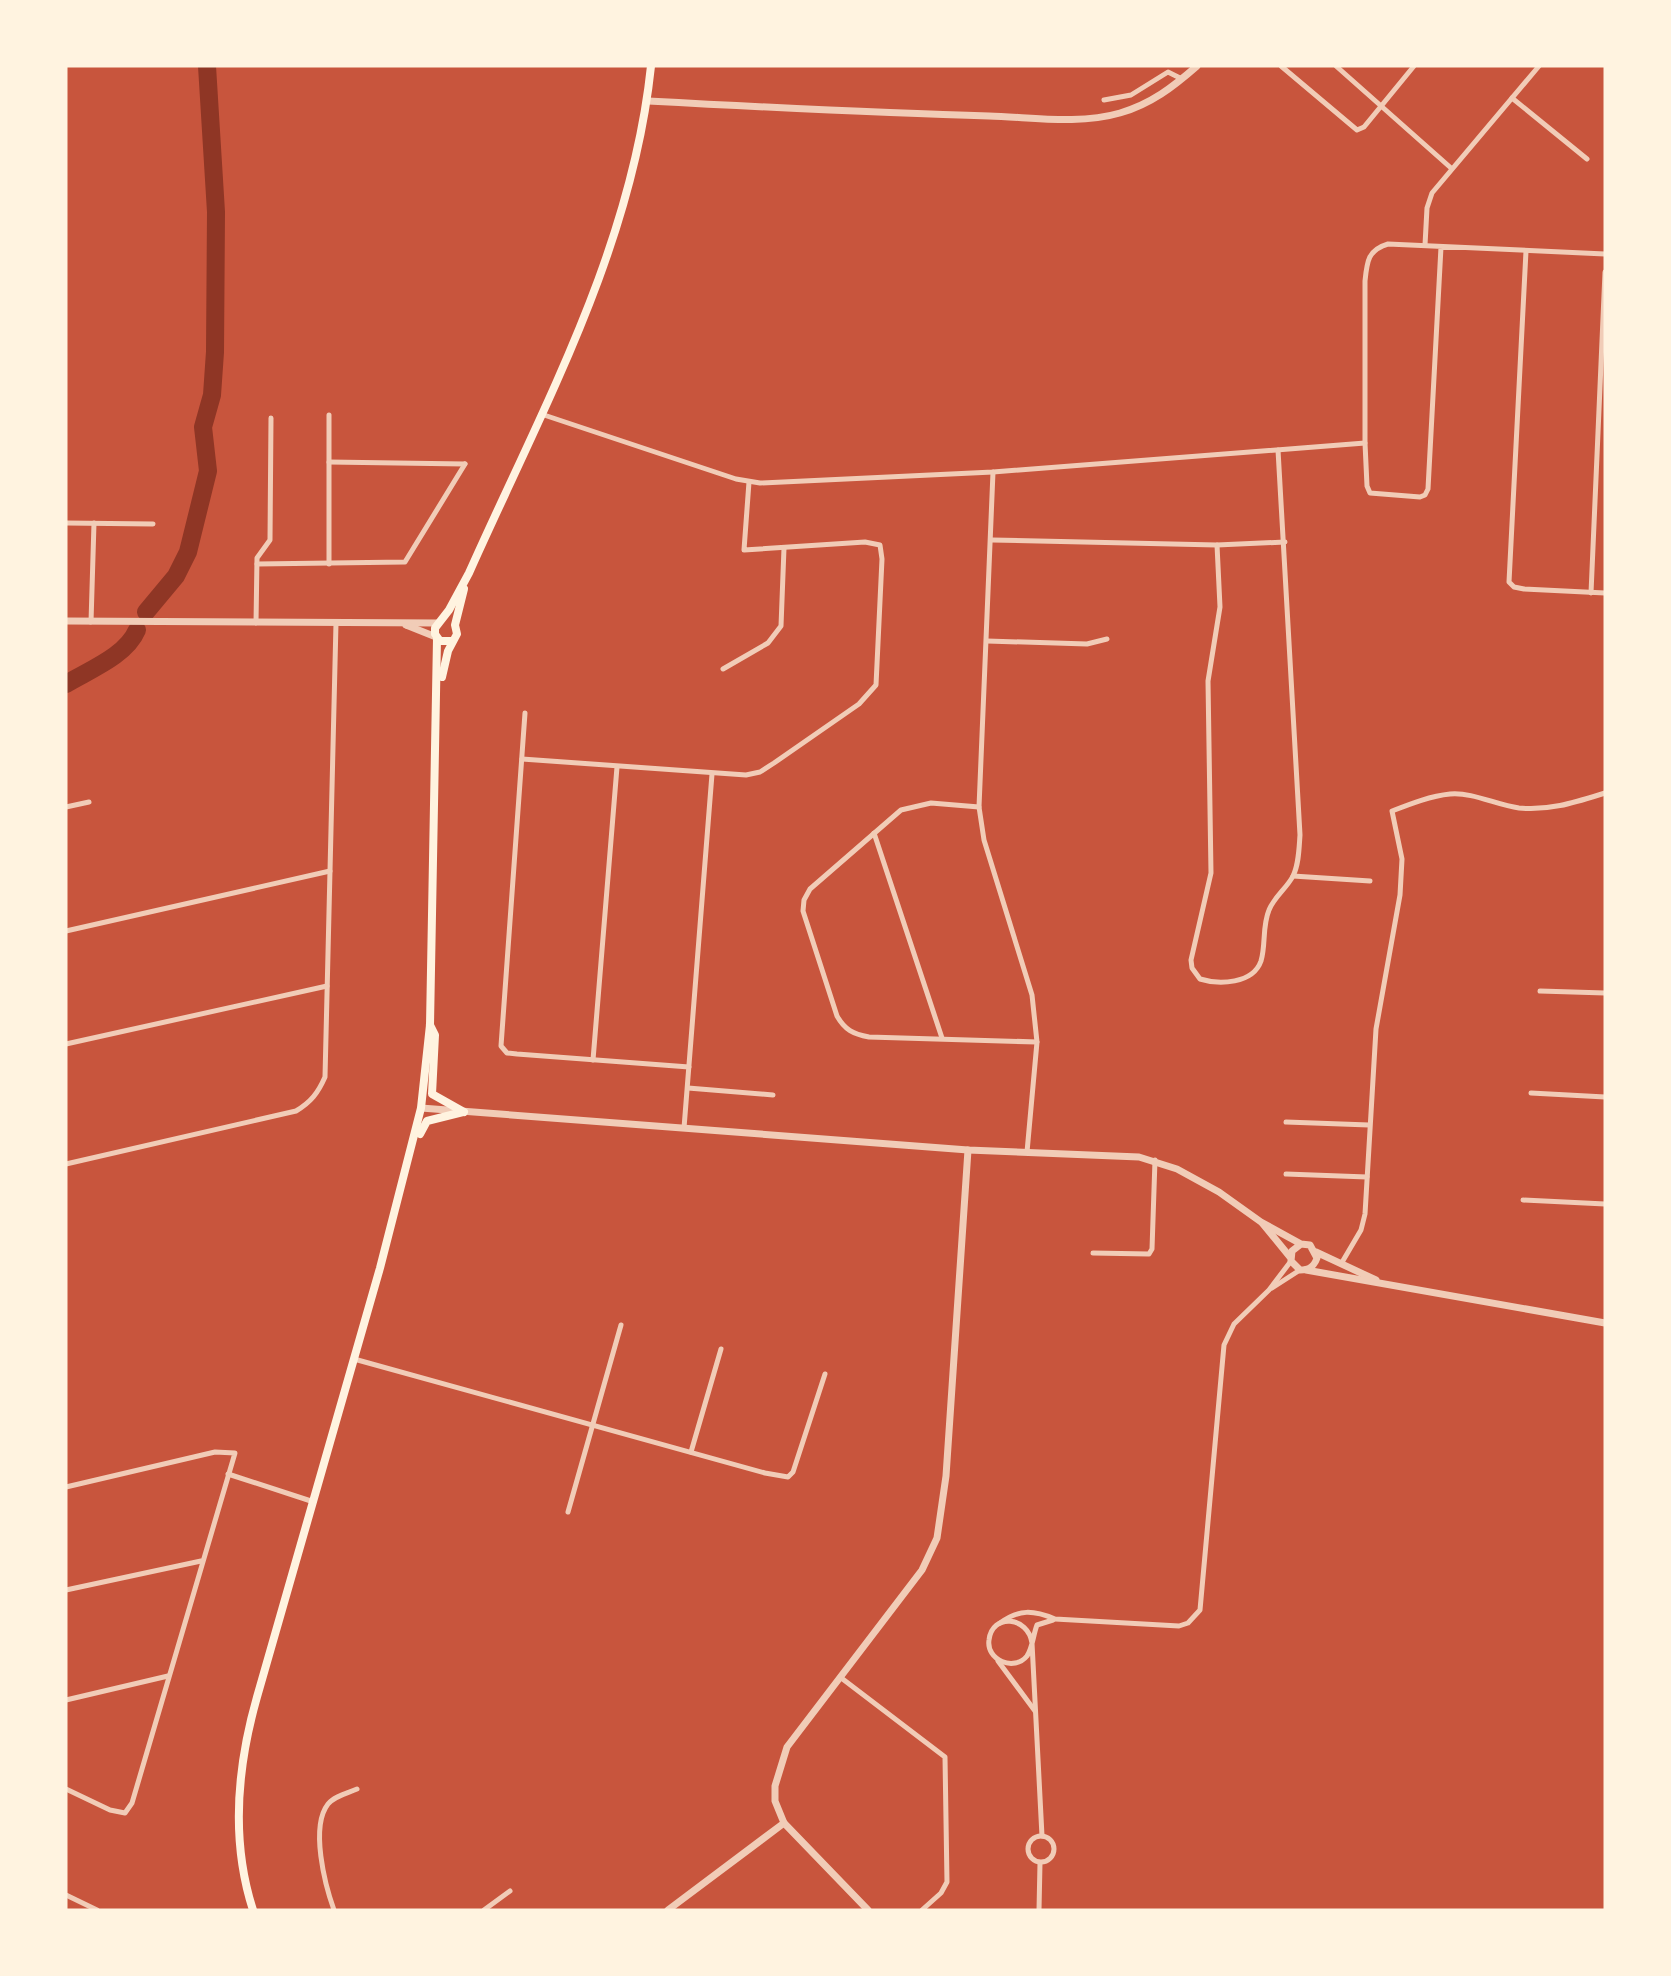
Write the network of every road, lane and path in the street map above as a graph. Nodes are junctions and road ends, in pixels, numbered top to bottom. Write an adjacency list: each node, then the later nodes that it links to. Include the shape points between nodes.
1 (651, 66): 10 (main road)
2 (1197, 66): 7 (street)
3 (1281, 66): 11 (street, via 1352,129 1364,127)
4 (1336, 66): 11 (street)
5 (1414, 66): 11 (street)
6 (1539, 66): 8 (street)
7 (1182, 79): 9 (street, via 1168,72 1131,96); 10 (street, via 1166,93 1137,107 1083,118 896,114)
8 (1512, 98): 12 (street); 13 (street)
9 (1104, 100)
10 (648, 101): 19 (main road, via 614,242)
11 (1383, 104): 13 (street)
12 (1587, 159)
13 (1451, 168): 14 (street, via 1429,199)
14 (1425, 245): 15 (street); 22 (street, via 1388,244 1375,248 1369,255 1365,281)
15 (1441, 247): 16 (street); 22 (street, via 1425,495 1370,493)
16 (1526, 251): 17 (street); 37 (street, via 1509,582 1524,589)
17 (1605, 254)
18 (1605, 272): 37 (street)
19 (541, 414): 26 (street); 36 (main road)
20 (330, 415): 24 (street)
21 (271, 418): 34 (street, via 270,540 256,558)
22 (1365, 443): 23 (street)
23 (1278, 450): 25 (street); 31 (street)
24 (329, 462): 35 (street); 35 (street, via 465,464 405,562)
25 (993, 472): 26 (street); 30 (street)
26 (749, 482): 33 (street, via 744,550)
27 (66, 523): 28 (street)
28 (94, 523): 29 (street); 40 (street)
29 (153, 524)
30 (992, 540): 32 (street); 49 (street)
31 (1285, 542): 32 (street); 62 (street, via 1300,835)
32 (1217, 546): 62 (street, via 1220,607 1208,681 1210,873 1191,960 1200,979 1230,982 1256,969 1265,920)
33 (784, 548): 50 (street, via 781,626 768,643); 55 (street, via 865,542 880,545 876,685 859,704 760,771 746,775)
34 (256, 564): 35 (street); 42 (street)
35 (329, 564)
36 (469, 573): 41 (main road); 45 (main road)
37 (1591, 593): 38 (street)
38 (1605, 593)
39 (66, 621): 40 (street)
40 (91, 622): 42 (street)
41 (439, 622): 44 (street); 45 (main road, via 448,620); 46 (main road)
42 (256, 623): 43 (street)
43 (336, 623): 44 (street); 61 (street)
44 (400, 624): 46 (street)
45 (455, 625): 48 (main road, via 457,634)
46 (436, 638): 48 (main road); 51 (main road)
47 (1107, 639): 49 (street, via 1087,644)
48 (452, 641): 51 (main road)
49 (987, 641): 59 (street)
50 (723, 669)
51 (438, 695): 68 (main road)
52 (525, 712): 53 (street)
53 (522, 759): 54 (street); 72 (street, via 501,1046 507,1053)
54 (617, 767): 55 (street); 72 (street)
55 (712, 774): 73 (street)
56 (1605, 793): 81 (street, via 1571,805 1539,808 1518,808 1450,794 1392,811 1402,859 1400,895 1376,1029)
57 (89, 802): 58 (street)
58 (66, 807)
59 (979, 807): 60 (street, via 910,805); 70 (street, via 984,840 1032,995)
60 (874, 833): 69 (street); 69 (street, via 810,889 804,900 803,911 822,972 837,1016 843,1027 854,1034)
61 (330, 871): 64 (street); 65 (street)
62 (1293, 876): 63 (street)
63 (1370, 881)
64 (66, 931)
65 (327, 986): 71 (street); 87 (street, via 325,1077 308,1104 296,1112)
66 (1540, 991): 67 (street)
67 (1605, 993)
68 (430, 1025): 78 (main road); 79 (main road, via 435,1035 432,1094)
69 (942, 1038): 70 (street)
70 (1037, 1042): 85 (street)
71 (66, 1044)
72 (593, 1060): 73 (street)
73 (688, 1067): 74 (street)
74 (687, 1088): 76 (street); 82 (street)
75 (1532, 1093): 77 (street)
76 (773, 1095)
77 (1605, 1097)
78 (421, 1108): 79 (street); 83 (main road)
79 (464, 1112): 82 (street); 83 (main road, via 428,1121)
80 (1286, 1122): 81 (street)
81 (1369, 1125): 89 (street)
82 (684, 1128): 84 (street)
83 (413, 1146): 104 (main road)
84 (968, 1150): 85 (street); 119 (street, via 946,1476 937,1538 922,1570)
85 (1027, 1152): 86 (street)
86 (1155, 1160): 92 (street, via 1201,1181); 95 (street, via 1149,1254)
87 (66, 1164)
88 (1286, 1174): 89 (street)
89 (1366, 1177): 97 (street, via 1361,1230)
90 (1523, 1200): 91 (street)
91 (1605, 1204)
92 (1261, 1222): 93 (street); 96 (street)
93 (1301, 1244): 94 (street, via 1310,1245); 96 (street, via 1294,1247)
94 (1316, 1252): 97 (street); 98 (street, via 1315,1263)
95 (1093, 1253)
96 (1291, 1259): 98 (street); 100 (street)
97 (1341, 1264): 99 (street)
98 (1303, 1270): 99 (street); 100 (street)
99 (1389, 1286): 101 (street)
100 (1269, 1290): 114 (street, via 1234,1324 1224,1345 1200,1610 1188,1623 1167,1626)
101 (1605, 1323)
102 (621, 1325): 106 (street)
103 (721, 1349): 107 (street)
104 (354, 1359): 106 (street); 110 (main road)
105 (825, 1374): 107 (street, via 793,1472 788,1477)
106 (593, 1426): 107 (street); 111 (street)
107 (691, 1452)
108 (228, 1474): 109 (street, via 235,1453 215,1452); 110 (street); 112 (street)
109 (66, 1487)
110 (314, 1502): 130 (main road, via 242,1756 239,1835)
111 (568, 1512)
112 (201, 1561): 113 (street); 118 (street)
113 (66, 1590)
114 (1055, 1619): 115 (street, via 1039,1612 1022,1612); 116 (street, via 1037,1625)
115 (1000, 1623): 116 (street, via 1022,1624); 117 (street, via 988,1640)
116 (1032, 1643): 117 (street, via 1027,1656 1016,1663); 121 (street)
117 (996, 1659): 121 (street)
118 (168, 1676): 120 (street); 123 (street, via 132,1803 125,1813)
119 (840, 1677): 124 (street, via 796,1733 781,1761 775,1801); 135 (street, via 945,1756 947,1882)
120 (66, 1700)
121 (1036, 1712): 125 (street)
122 (357, 1788): 131 (street, via 333,1799 321,1820 320,1849)
123 (66, 1789)
124 (784, 1822): 133 (street); 134 (street)
125 (1042, 1836): 126 (street, via 1051,1841 1054,1849 1048,1860); 126 (street, via 1032,1839 1028,1847 1032,1859)
126 (1040, 1863): 136 (street)
127 (510, 1891): 132 (street)
128 (66, 1895): 129 (street)
129 (97, 1910)
130 (254, 1910)
131 (334, 1910)
132 (484, 1910)
133 (668, 1910)
134 (868, 1910)
135 (922, 1910)
136 (1039, 1910)

